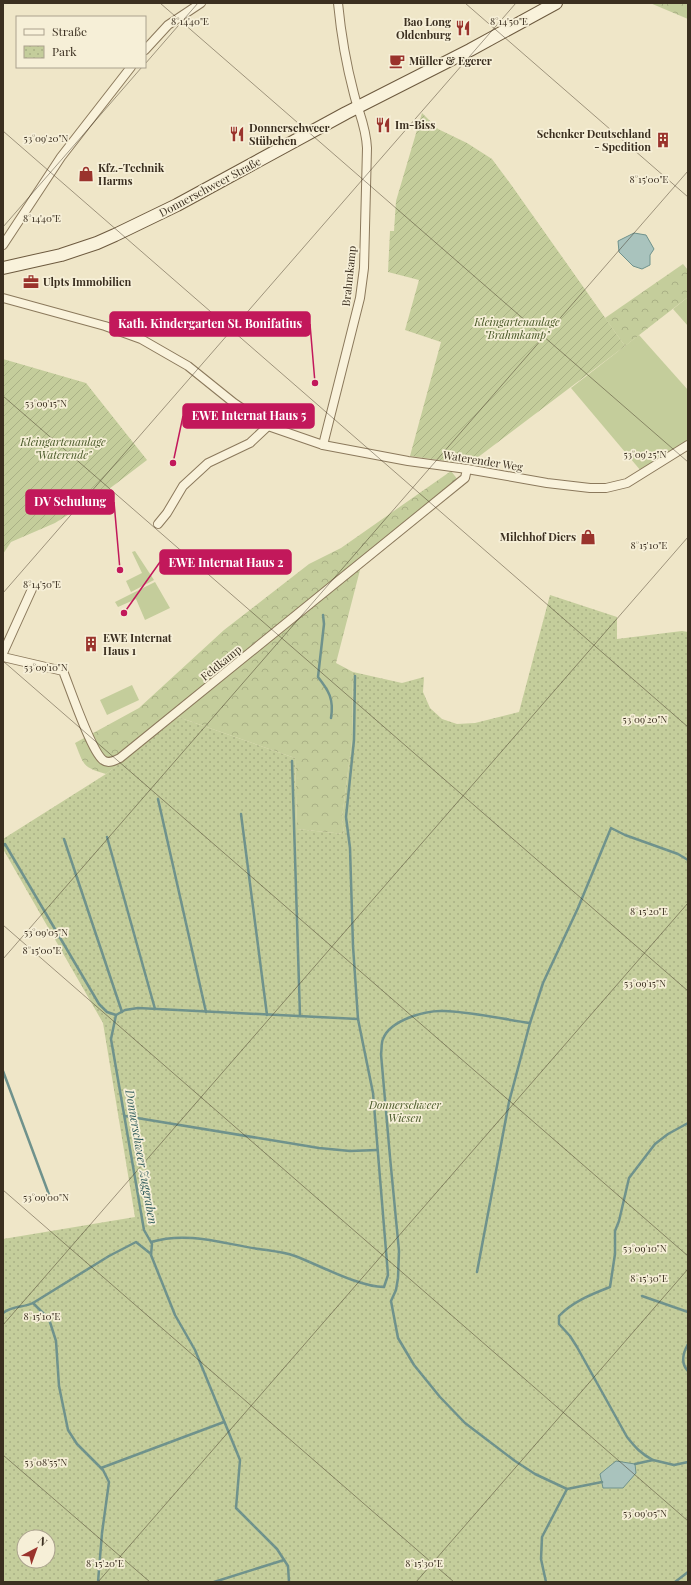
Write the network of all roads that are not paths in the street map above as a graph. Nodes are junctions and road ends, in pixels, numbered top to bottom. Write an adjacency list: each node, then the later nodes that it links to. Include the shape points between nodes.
1 (201, 3): 4 (street, via 168,25)
2 (338, 3): 6 (street, Brahmkamp, via 346,60)
3 (556, 3): 6 (main road, Donnerschweer Straße)
4 (146, 49)
5 (130, 68): 7 (street, via 61,157)
6 (358, 107): 8 (main road, Donnerschweer Straße, via 177,205 115,235 61,255); 11 (street, Brahmkamp, via 364,123 367,148 364,268 360,298)
7 (3, 245)
8 (3, 268)
9 (3, 298): 10 (street, Waterender Weg, via 105,326 141,340 188,366)
10 (268, 426): 11 (street, Waterender Weg); 14 (street, via 250,443 208,463 183,486)
11 (323, 445): 13 (street, Waterender Weg)
12 (688, 445): 13 (street, Waterender Weg, via 627,483 606,488 548,483)
13 (467, 469): 17 (street, Feldkamp, via 465,478 116,760 104,761 94,748 63,671)
14 (158, 524)
15 (32, 589): 16 (street)
16 (3, 653)
17 (3, 657)

